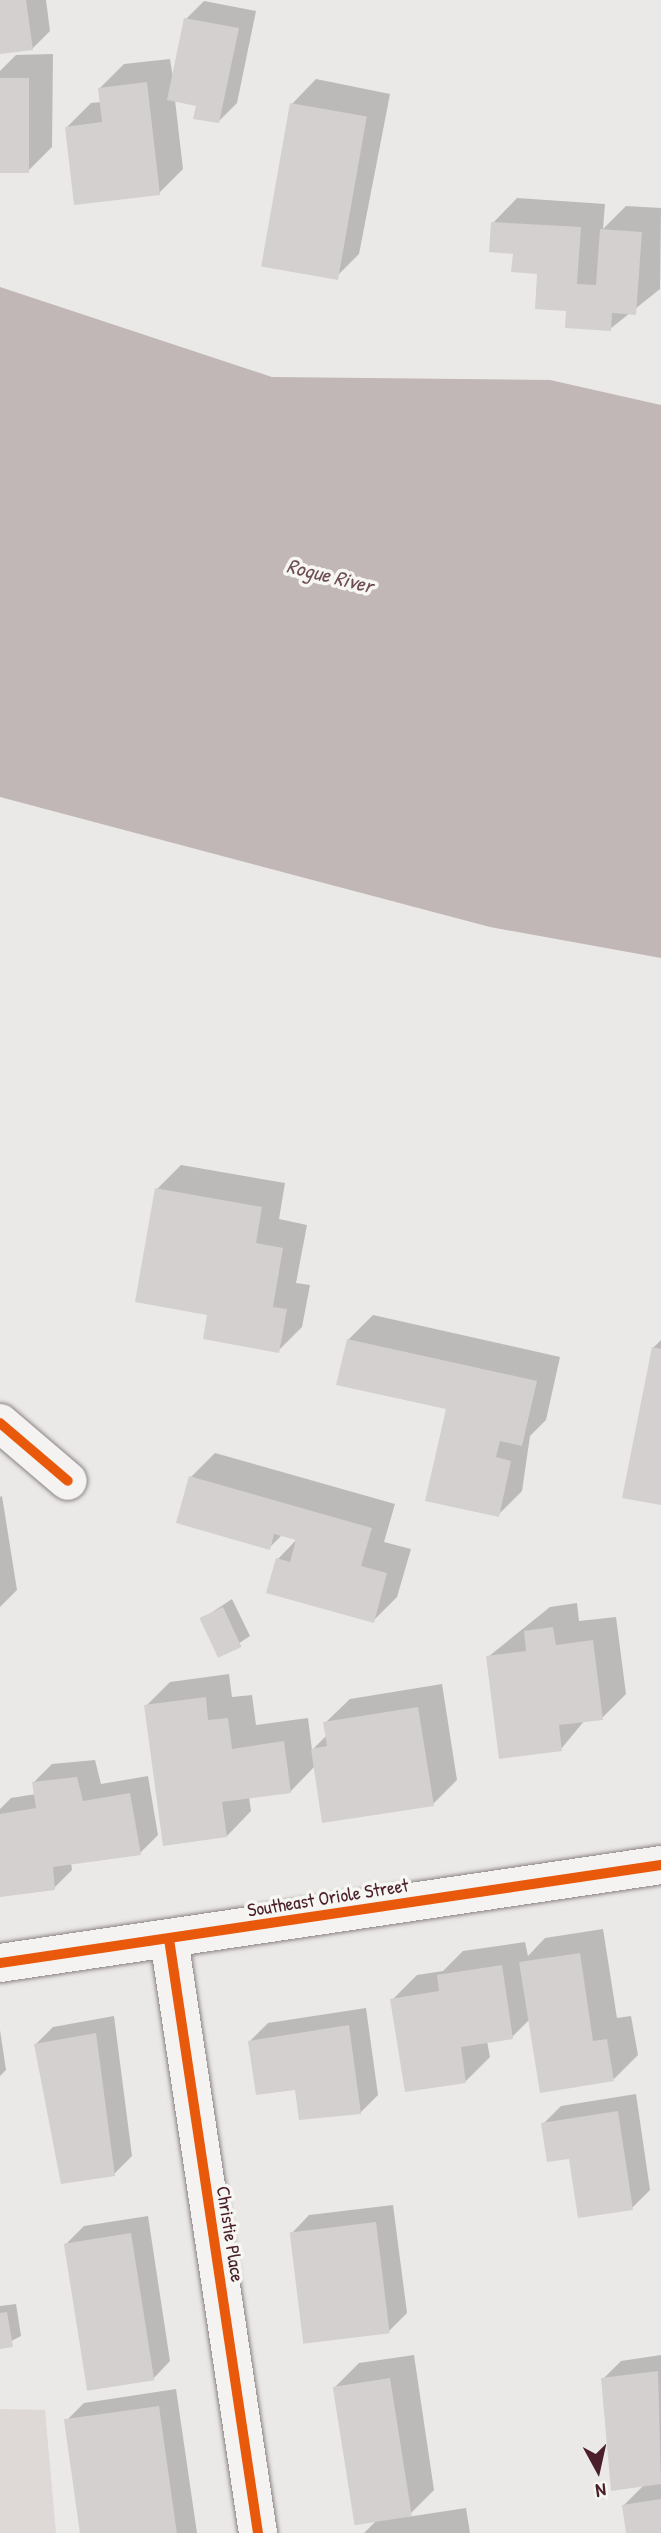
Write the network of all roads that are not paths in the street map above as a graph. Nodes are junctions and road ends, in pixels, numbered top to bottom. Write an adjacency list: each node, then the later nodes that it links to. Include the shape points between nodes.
1 (0, 1423): 2 (street)
2 (68, 1481)
3 (661, 1866): 4 (street, Southeast Oriole Street)
4 (169, 1939): 5 (street, Southeast Oriole Street); 6 (street, Christie Place)
5 (0, 1963)
6 (258, 2533)

